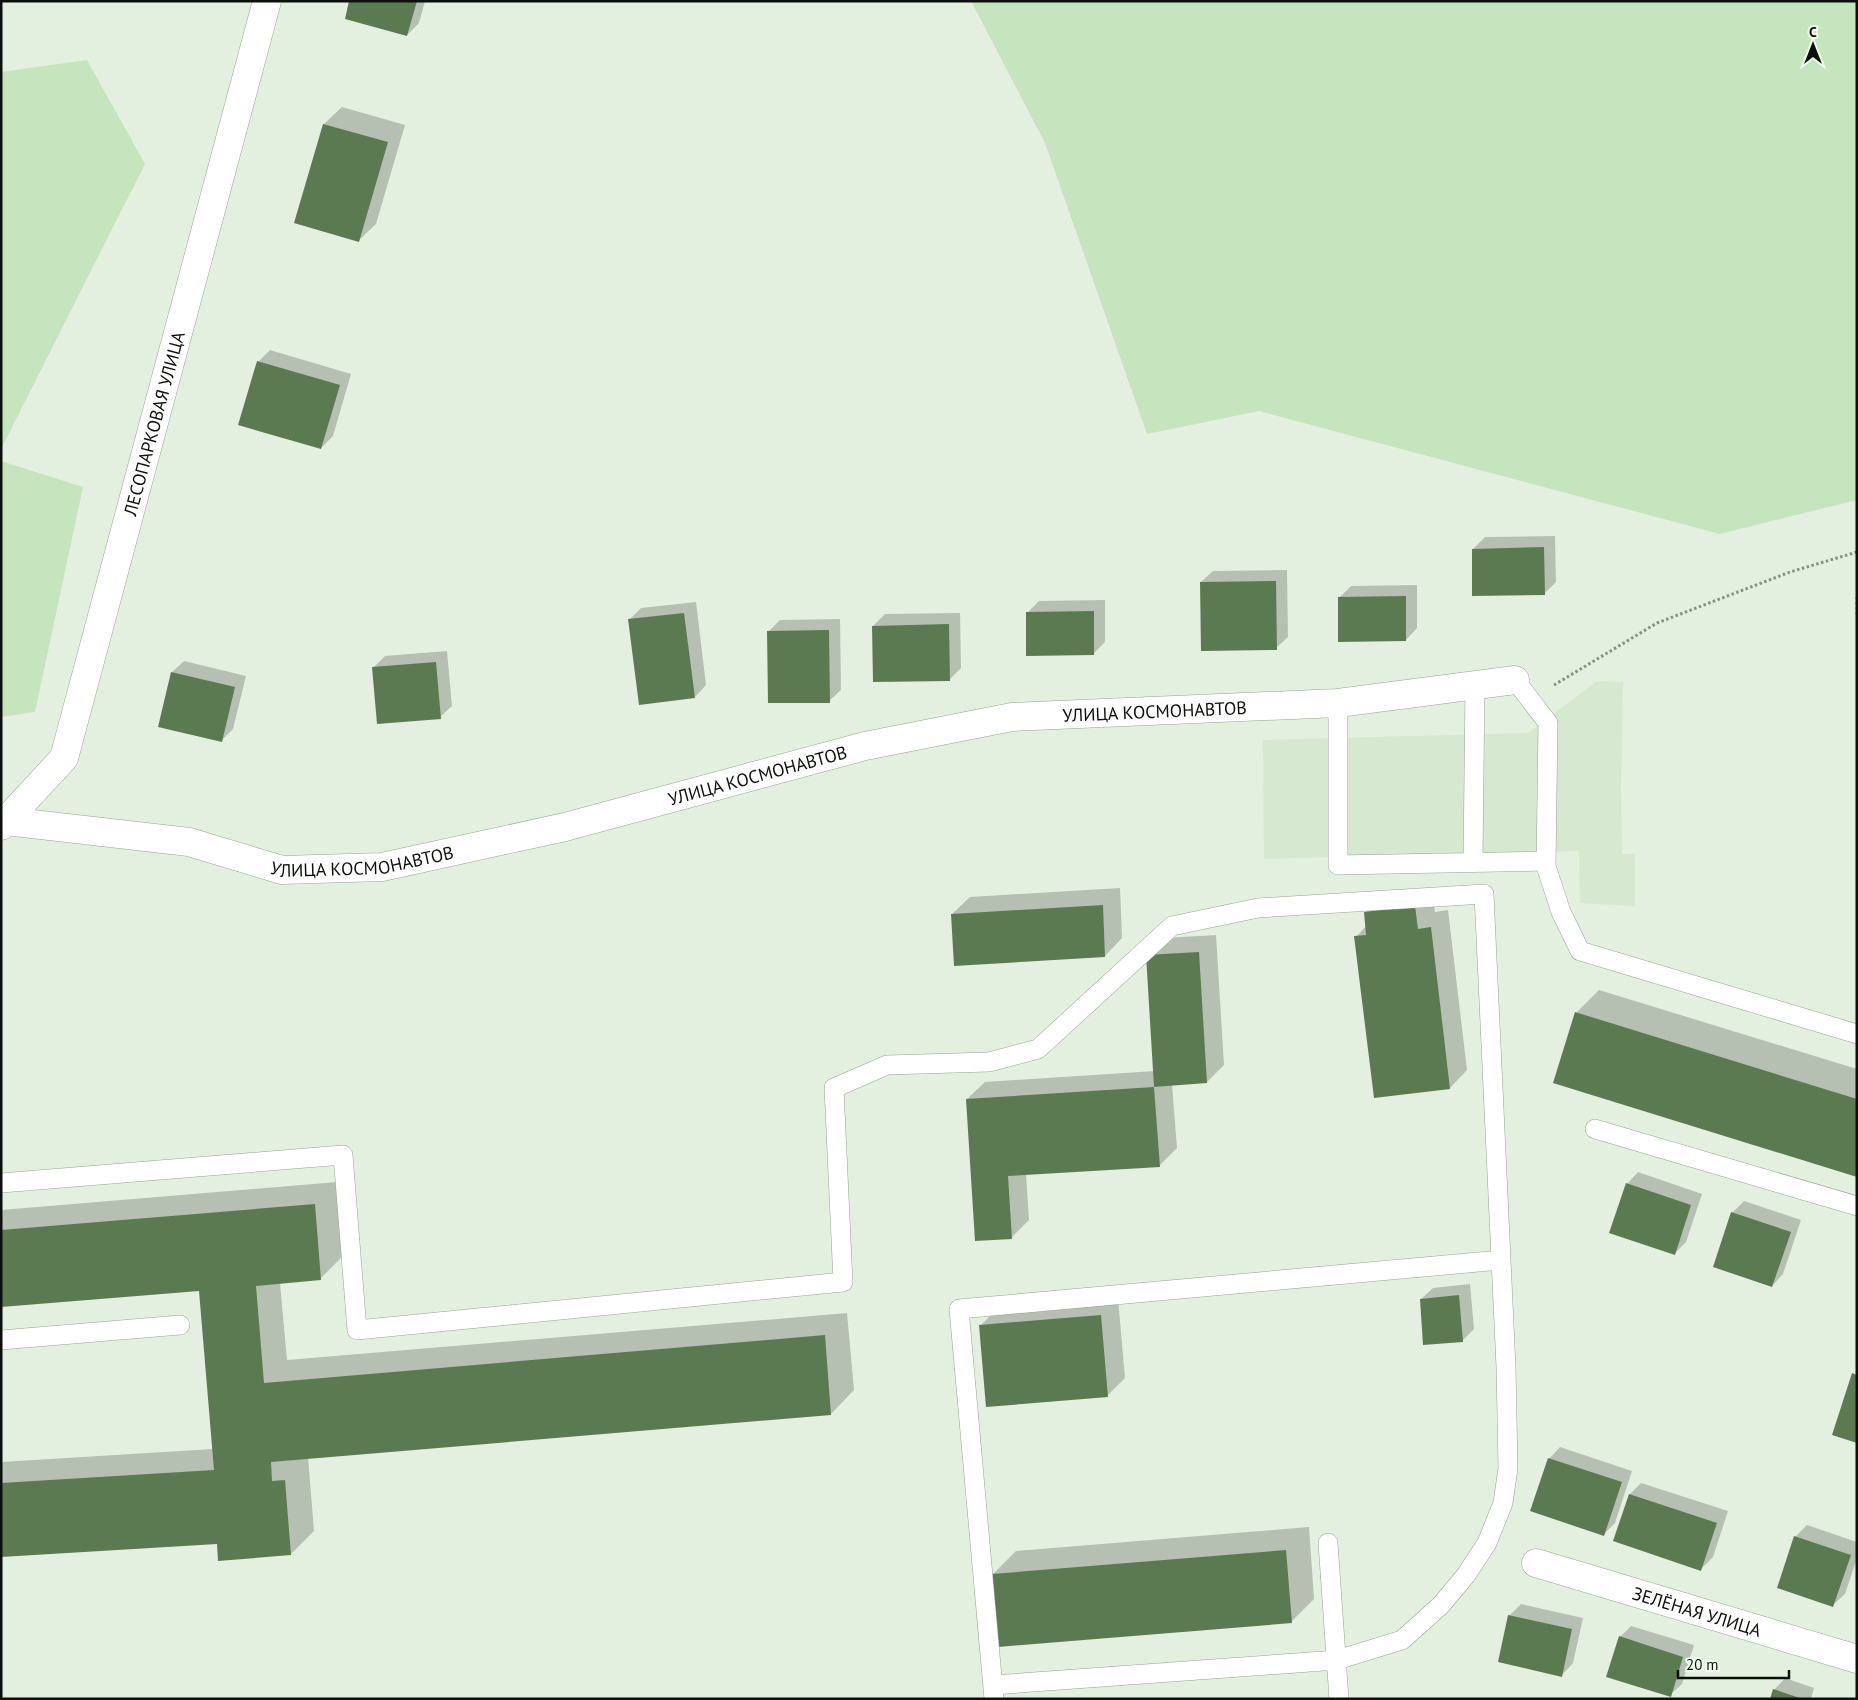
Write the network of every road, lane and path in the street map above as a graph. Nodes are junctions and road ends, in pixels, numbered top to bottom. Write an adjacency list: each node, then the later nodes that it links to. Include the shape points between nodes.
1 (268, 1): 8 (street, ЛЕСОПАРКОВАЯ УЛИЦА, via 64,758)
2 (1857, 552): 6 (path, via 1790,572 1657,622)
3 (1857, 598): 4 (path)
4 (1857, 617)
5 (1474, 685): 6 (street, УЛИЦА КОСМОНАВТОВ); 7 (street, УЛИЦА КОСМОНАВТОВ); 10 (lane)
6 (1523, 690): 9 (lane, via 1548,723)
7 (1338, 703): 8 (street, УЛИЦА КОСМОНАВТОВ, via 1012,717 865,746 566,827 382,867 282,870 189,842); 10 (lane, via 1338,865)
8 (4, 823)
9 (1546, 861): 10 (lane); 11 (lane, via 1561,912 1580,951)
10 (1473, 862)
11 (1857, 1034)
12 (1595, 1129): 14 (lane)
13 (1, 1183): 15 (lane, via 343,1155 357,1330 843,1282 834,1088 887,1066 989,1062 1038,1049 1172,926 1258,908 1484,894)
14 (1857, 1206)
15 (1500, 1260): 21 (lane, via 1508,1468 1503,1503 1487,1543 1466,1576 1402,1640); 22 (lane, via 960,1309)
16 (180, 1325): 17 (lane)
17 (1, 1340)
18 (1328, 1543): 21 (lane)
19 (1536, 1563): 20 (street, ЗЕЛЁНАЯ УЛИЦА)
20 (1857, 1659)
21 (1337, 1660): 22 (lane); 23 (lane)
22 (993, 1692)
23 (1339, 1699)

